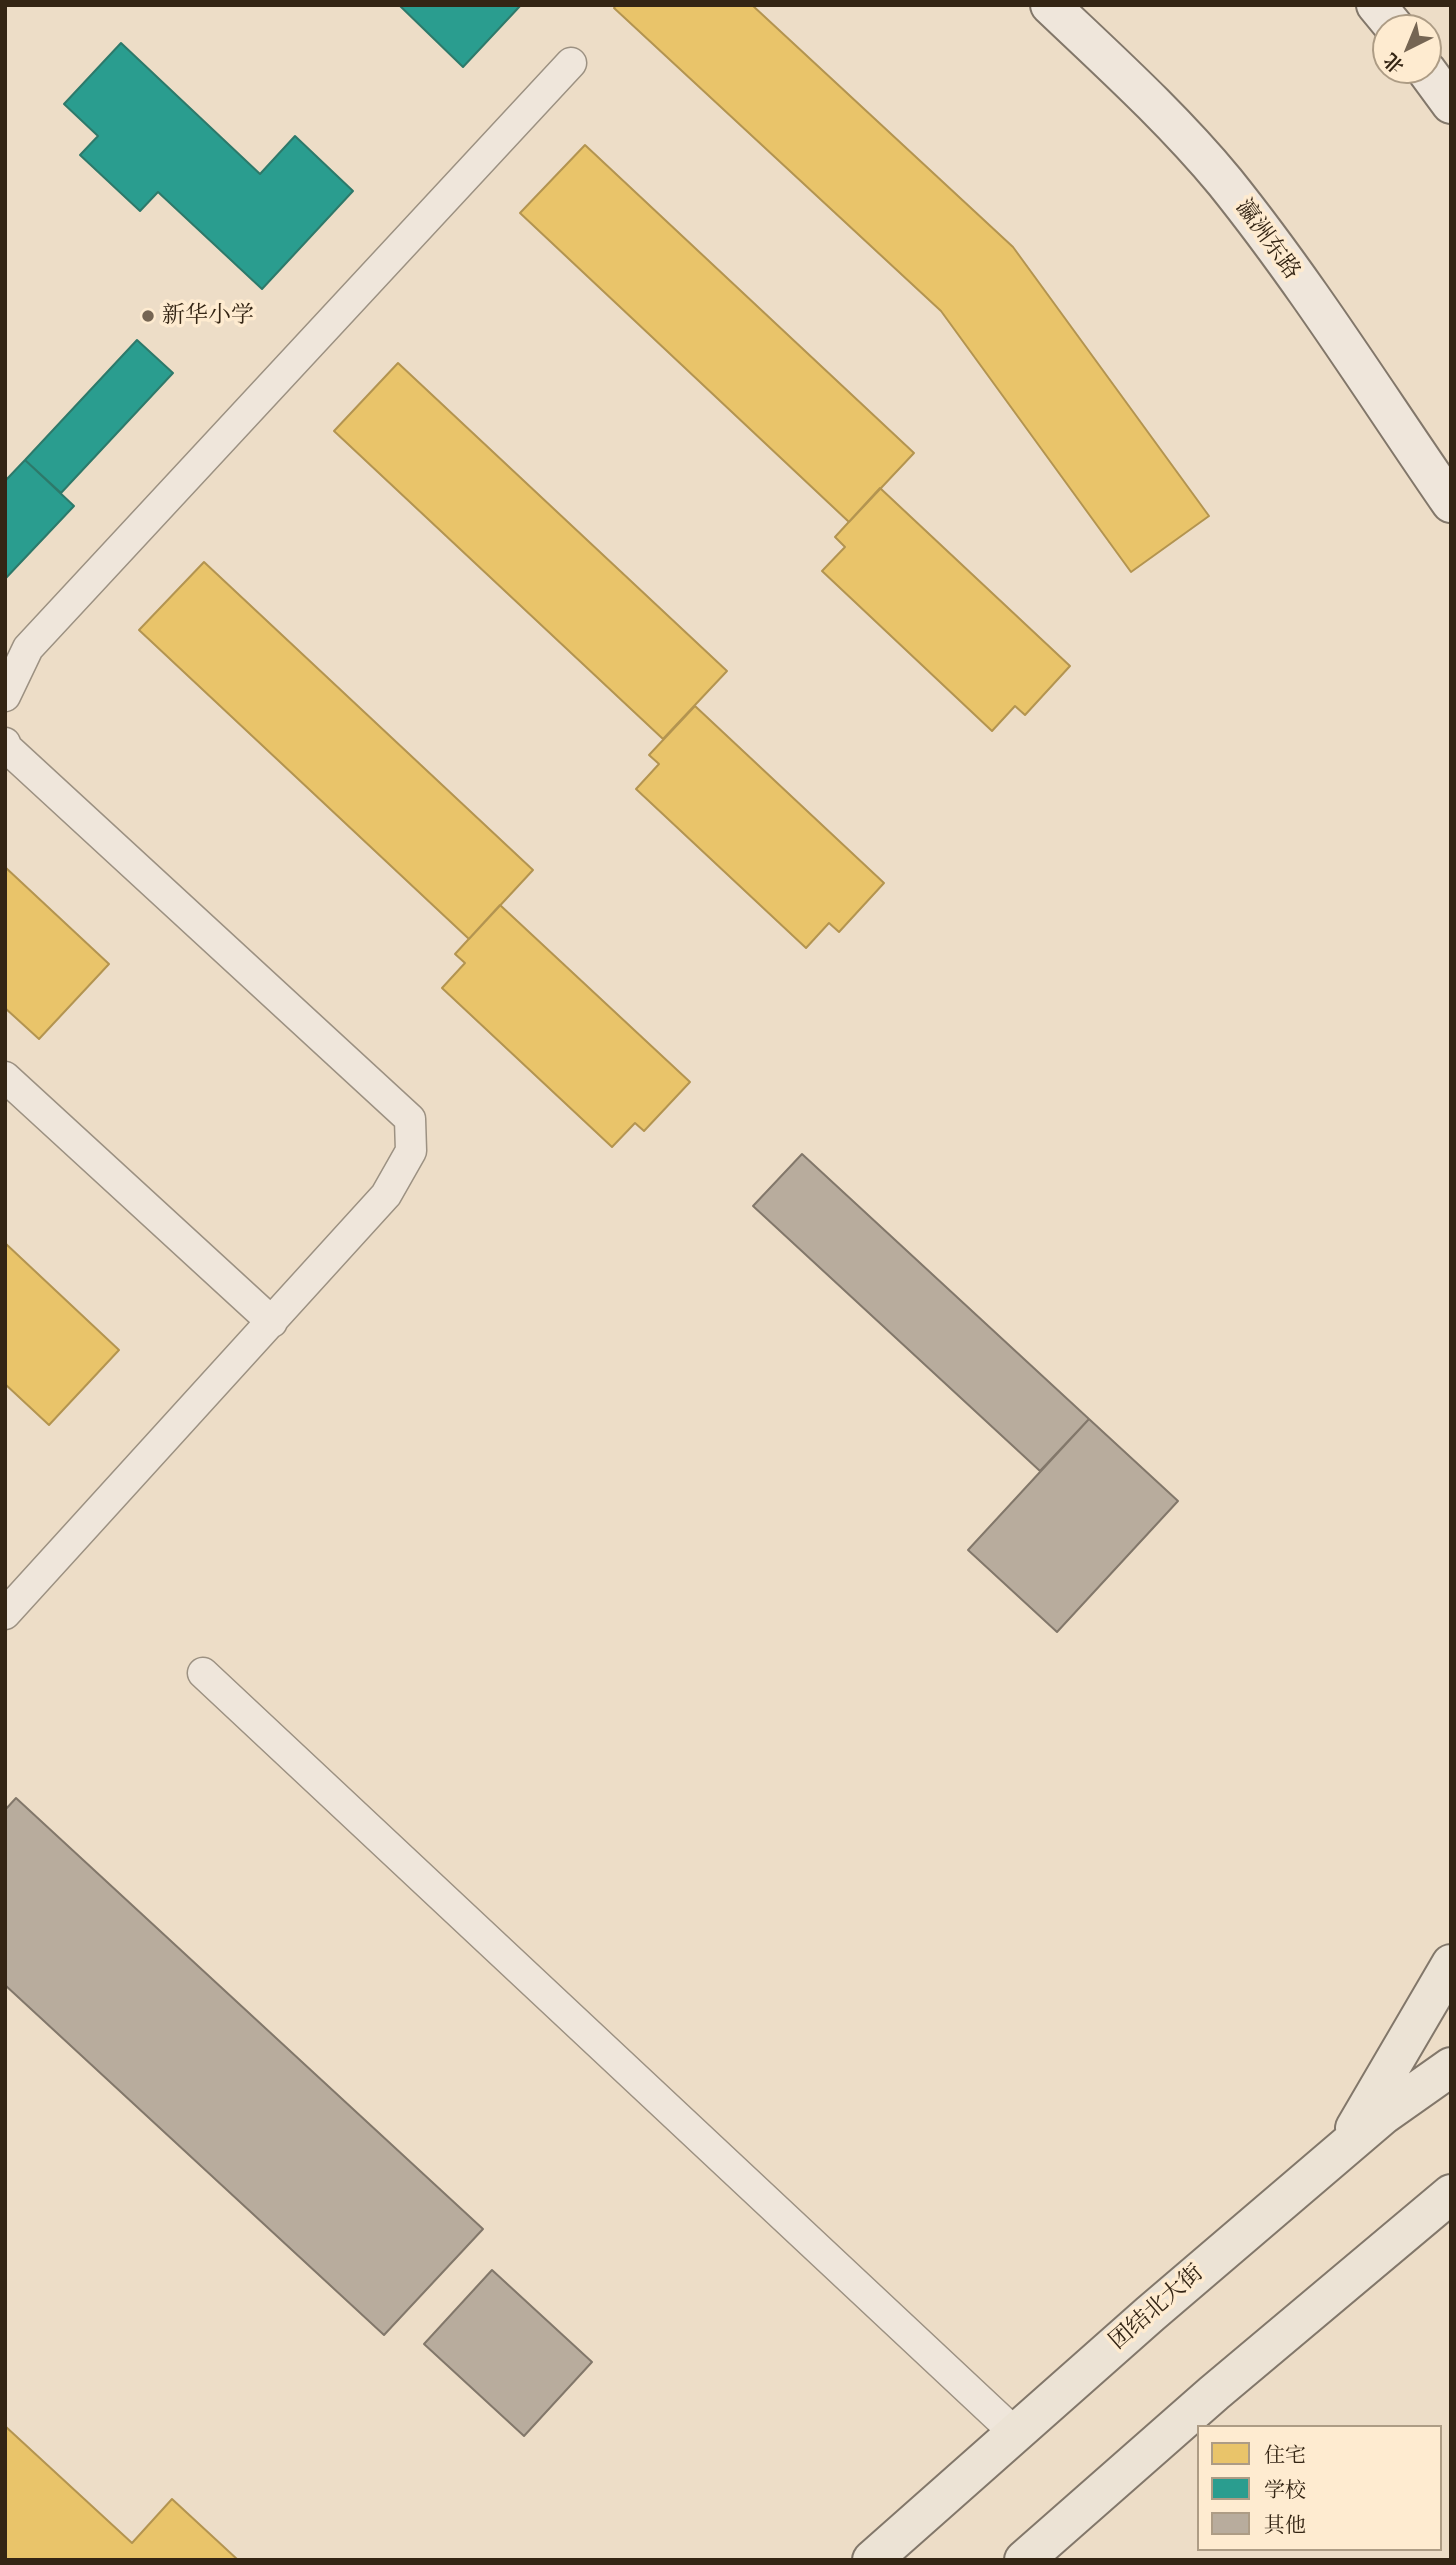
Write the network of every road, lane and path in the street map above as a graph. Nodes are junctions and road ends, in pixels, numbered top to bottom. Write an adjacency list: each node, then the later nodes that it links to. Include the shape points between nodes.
1 (1050, 5): 5 (street, 瀛洲东路, via 1139,88 1224,182)
2 (571, 63): 6 (lane, via 27,648)
3 (1436, 84): 4 (street)
4 (1451, 104)
5 (1451, 503)
6 (5, 695)
7 (5, 743): 9 (lane, via 410,1119 411,1150 386,1195)
8 (5, 1077): 9 (lane)
9 (272, 1322): 10 (lane)
10 (5, 1614)
11 (203, 1673): 16 (lane)
12 (1451, 1965): 14 (highway)
13 (1451, 2067): 14 (highway, 团结北大街)
14 (1341, 2151): 16 (highway, 团结北大街)
15 (1451, 2194): 18 (highway)
16 (1015, 2433): 17 (highway, 团结北大街)
17 (872, 2560)
18 (1024, 2560)

